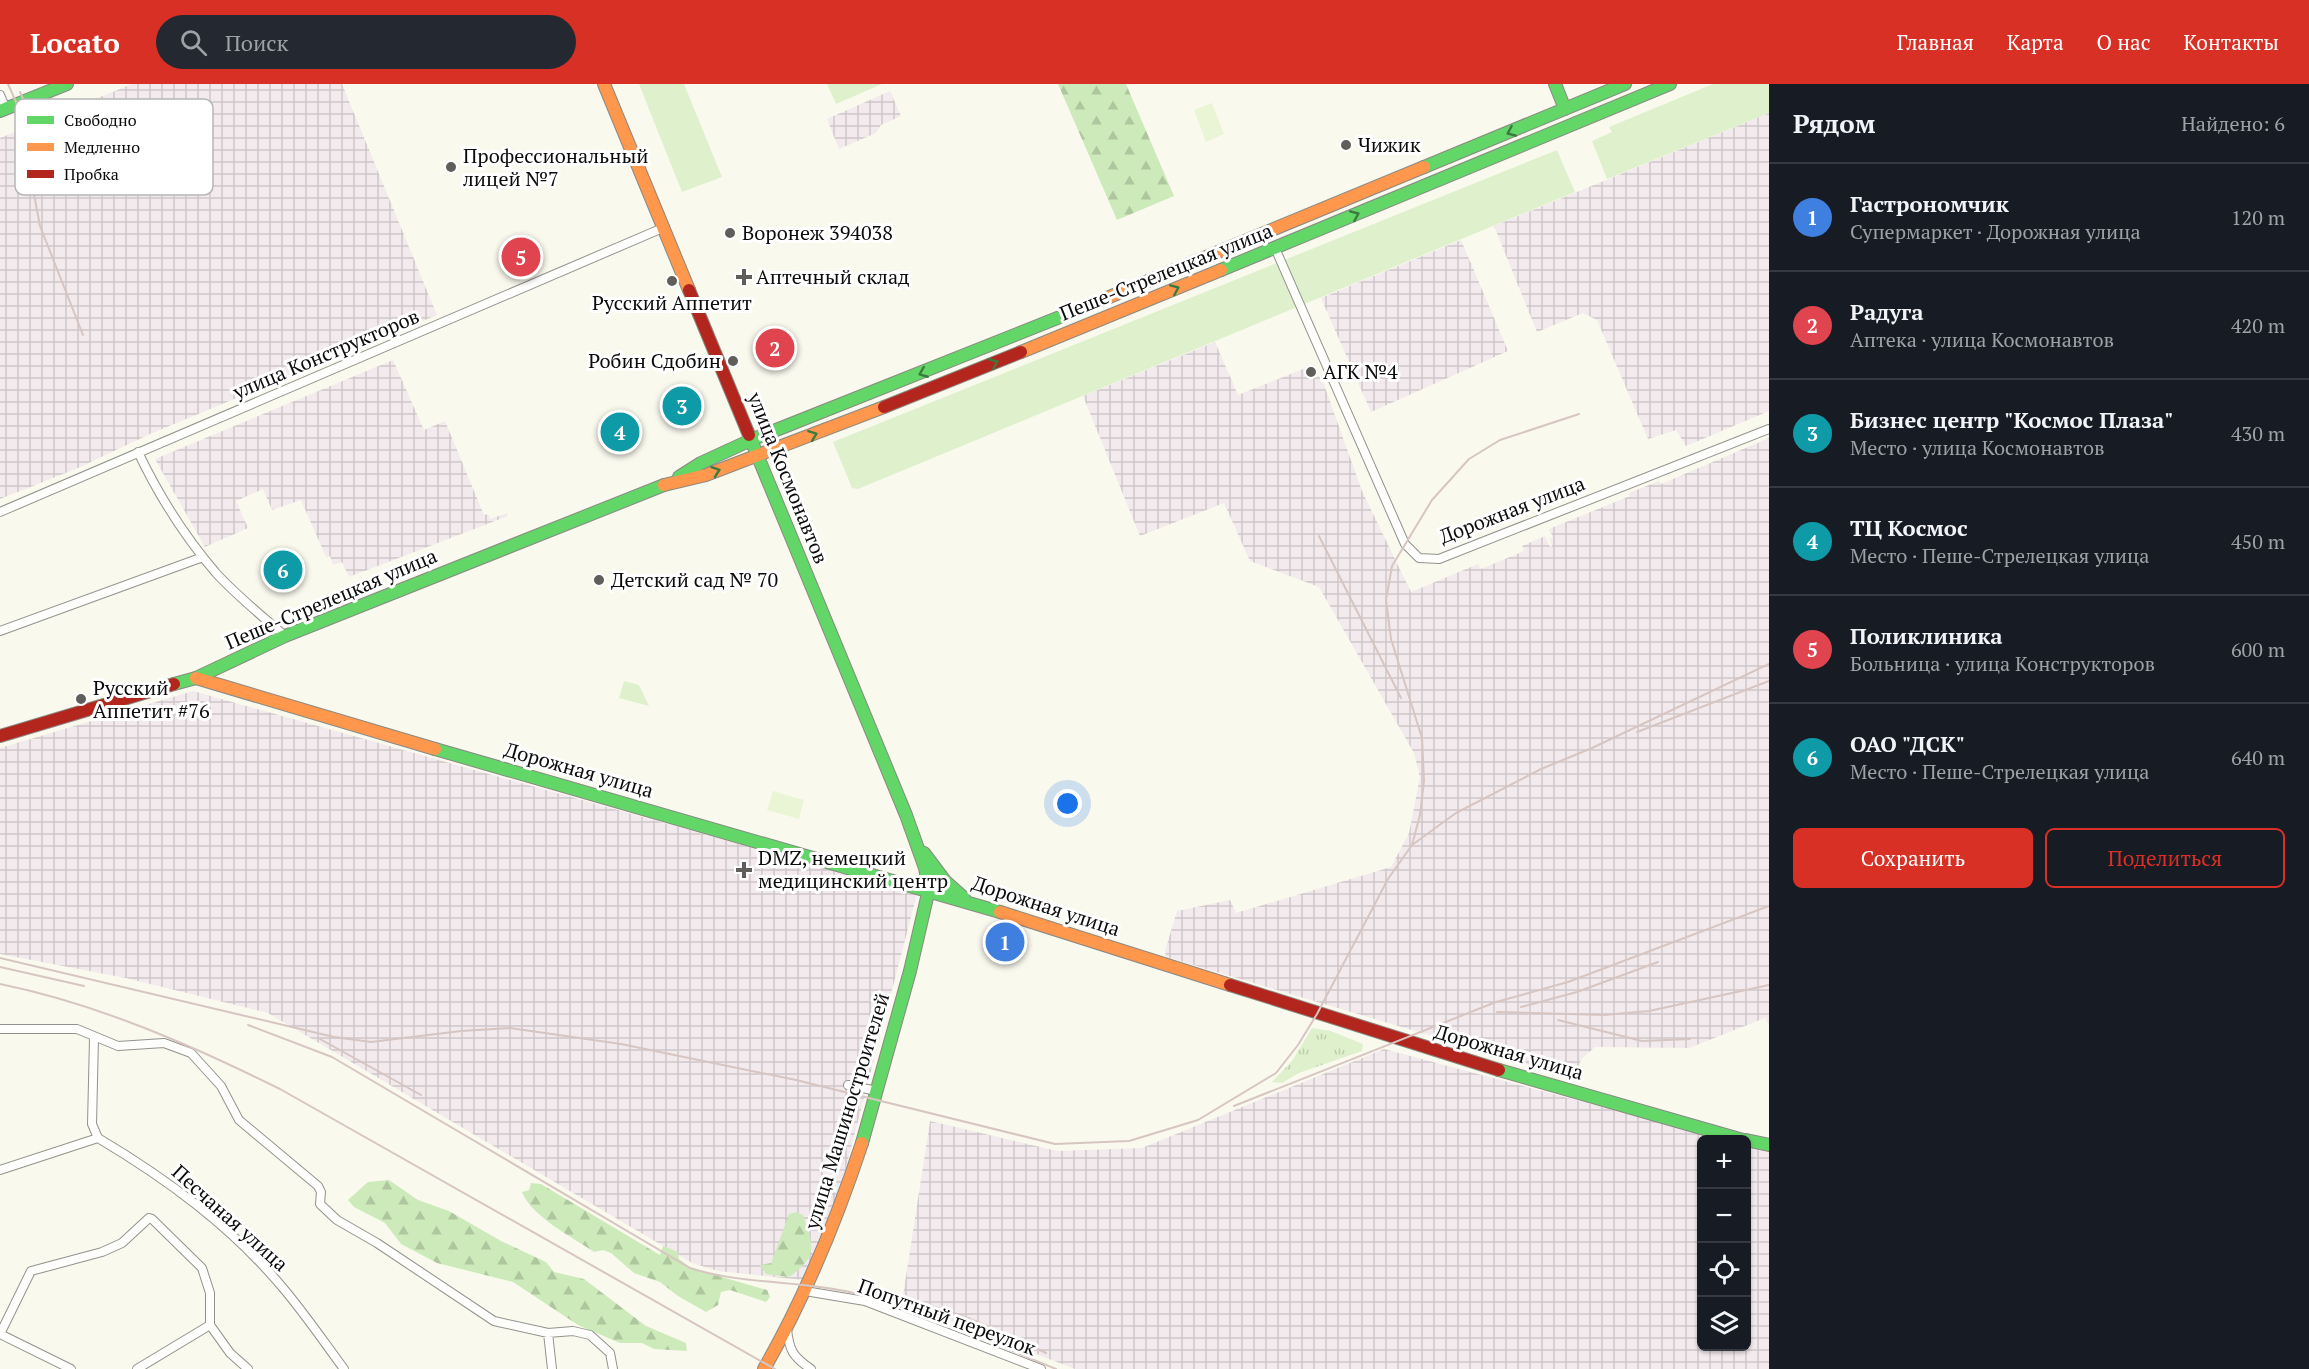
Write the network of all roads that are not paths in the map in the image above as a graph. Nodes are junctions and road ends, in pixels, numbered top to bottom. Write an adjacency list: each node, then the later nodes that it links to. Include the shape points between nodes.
1 (67, 84): 7 (street)
2 (604, 84): 10 (street, улица Космонавтов)
3 (1555, 84): 8 (street)
4 (1624, 84): 8 (street, Пеше-Стрелецкая улица)
5 (1670, 84): 11 (street, Пеше-Стрелецкая улица, one-way to 5)
6 (0, 95): 9 (street)
7 (30, 99)
8 (1565, 109): 13 (street, Пеше-Стрелецкая улица, one-way to 13, via 939,367)
9 (3, 110)
10 (665, 227): 13 (street, улица Космонавтов); 14 (street, улица Конструкторов)
11 (1275, 248): 12 (street, Дорожная улица, via 1405,544 1419,558 1439,560); 15 (street, Пеше-Стрелецкая улица, one-way to 11)
12 (1769, 429)
13 (751, 440): 15 (street, улица Космонавтов); 16 (street, Пеше-Стрелецкая улица)
14 (138, 452): 17 (street, улица Конструкторов); 18 (street, via 167,507)
15 (758, 456): 16 (street, Пеше-Стрелецкая улица, one-way to 15, via 706,475); 23 (street, улица Космонавтов)
16 (671, 482): 20 (street, Пеше-Стрелецкая улица)
17 (0, 512)
18 (203, 557): 19 (street); 20 (street)
19 (0, 631)
20 (285, 636): 21 (street, Пеше-Стрелецкая улица)
21 (196, 678): 22 (street, Пеше-Стрелецкая улица); 24 (street, Дорожная улица)
22 (0, 736)
23 (918, 843): 24 (street, улица Космонавтов); 25 (street, via 945,880)
24 (928, 889): 25 (street, Дорожная улица); 29 (street, улица Машиностроителей)
25 (970, 902): 30 (street, Дорожная улица, via 1449,1055)
26 (0, 1029): 27 (street, via 77,1029)
27 (94, 1038): 31 (street, via 92,1124); 38 (street, via 118,1046 164,1043 191,1053 221,1086 239,1120 318,1186 320,1203 337,1220 494,1321)
28 (848, 1084): 29 (street)
29 (877, 1091): 35 (street, улица Машиностроителей, via 842,1209)
30 (1728, 1135)
31 (98, 1138): 34 (street); 43 (street, Песчаная улица, via 166,1180 241,1244 283,1288)
32 (1751, 1141): 33 (street, Дорожная улица)
33 (1769, 1145)
34 (0, 1170)
35 (806, 1291): 37 (street, улица Машиностроителей); 48 (street, Попутный переулок, via 866,1301)
36 (210, 1325): 39 (street, via 210,1293 202,1268 148,1218 122,1244 31,1271); 41 (street); 42 (street, via 230,1353)
37 (787, 1328): 46 (street, улица Машиностроителей); 47 (street, via 788,1348 794,1358)
38 (548, 1333): 44 (street); 45 (street, via 573,1331 590,1335 610,1353)
39 (0, 1334): 40 (street)
40 (71, 1369)
41 (137, 1369)
42 (248, 1369)
43 (345, 1369)
44 (552, 1369)
45 (613, 1369)
46 (764, 1369)
47 (811, 1369)
48 (1041, 1369)

